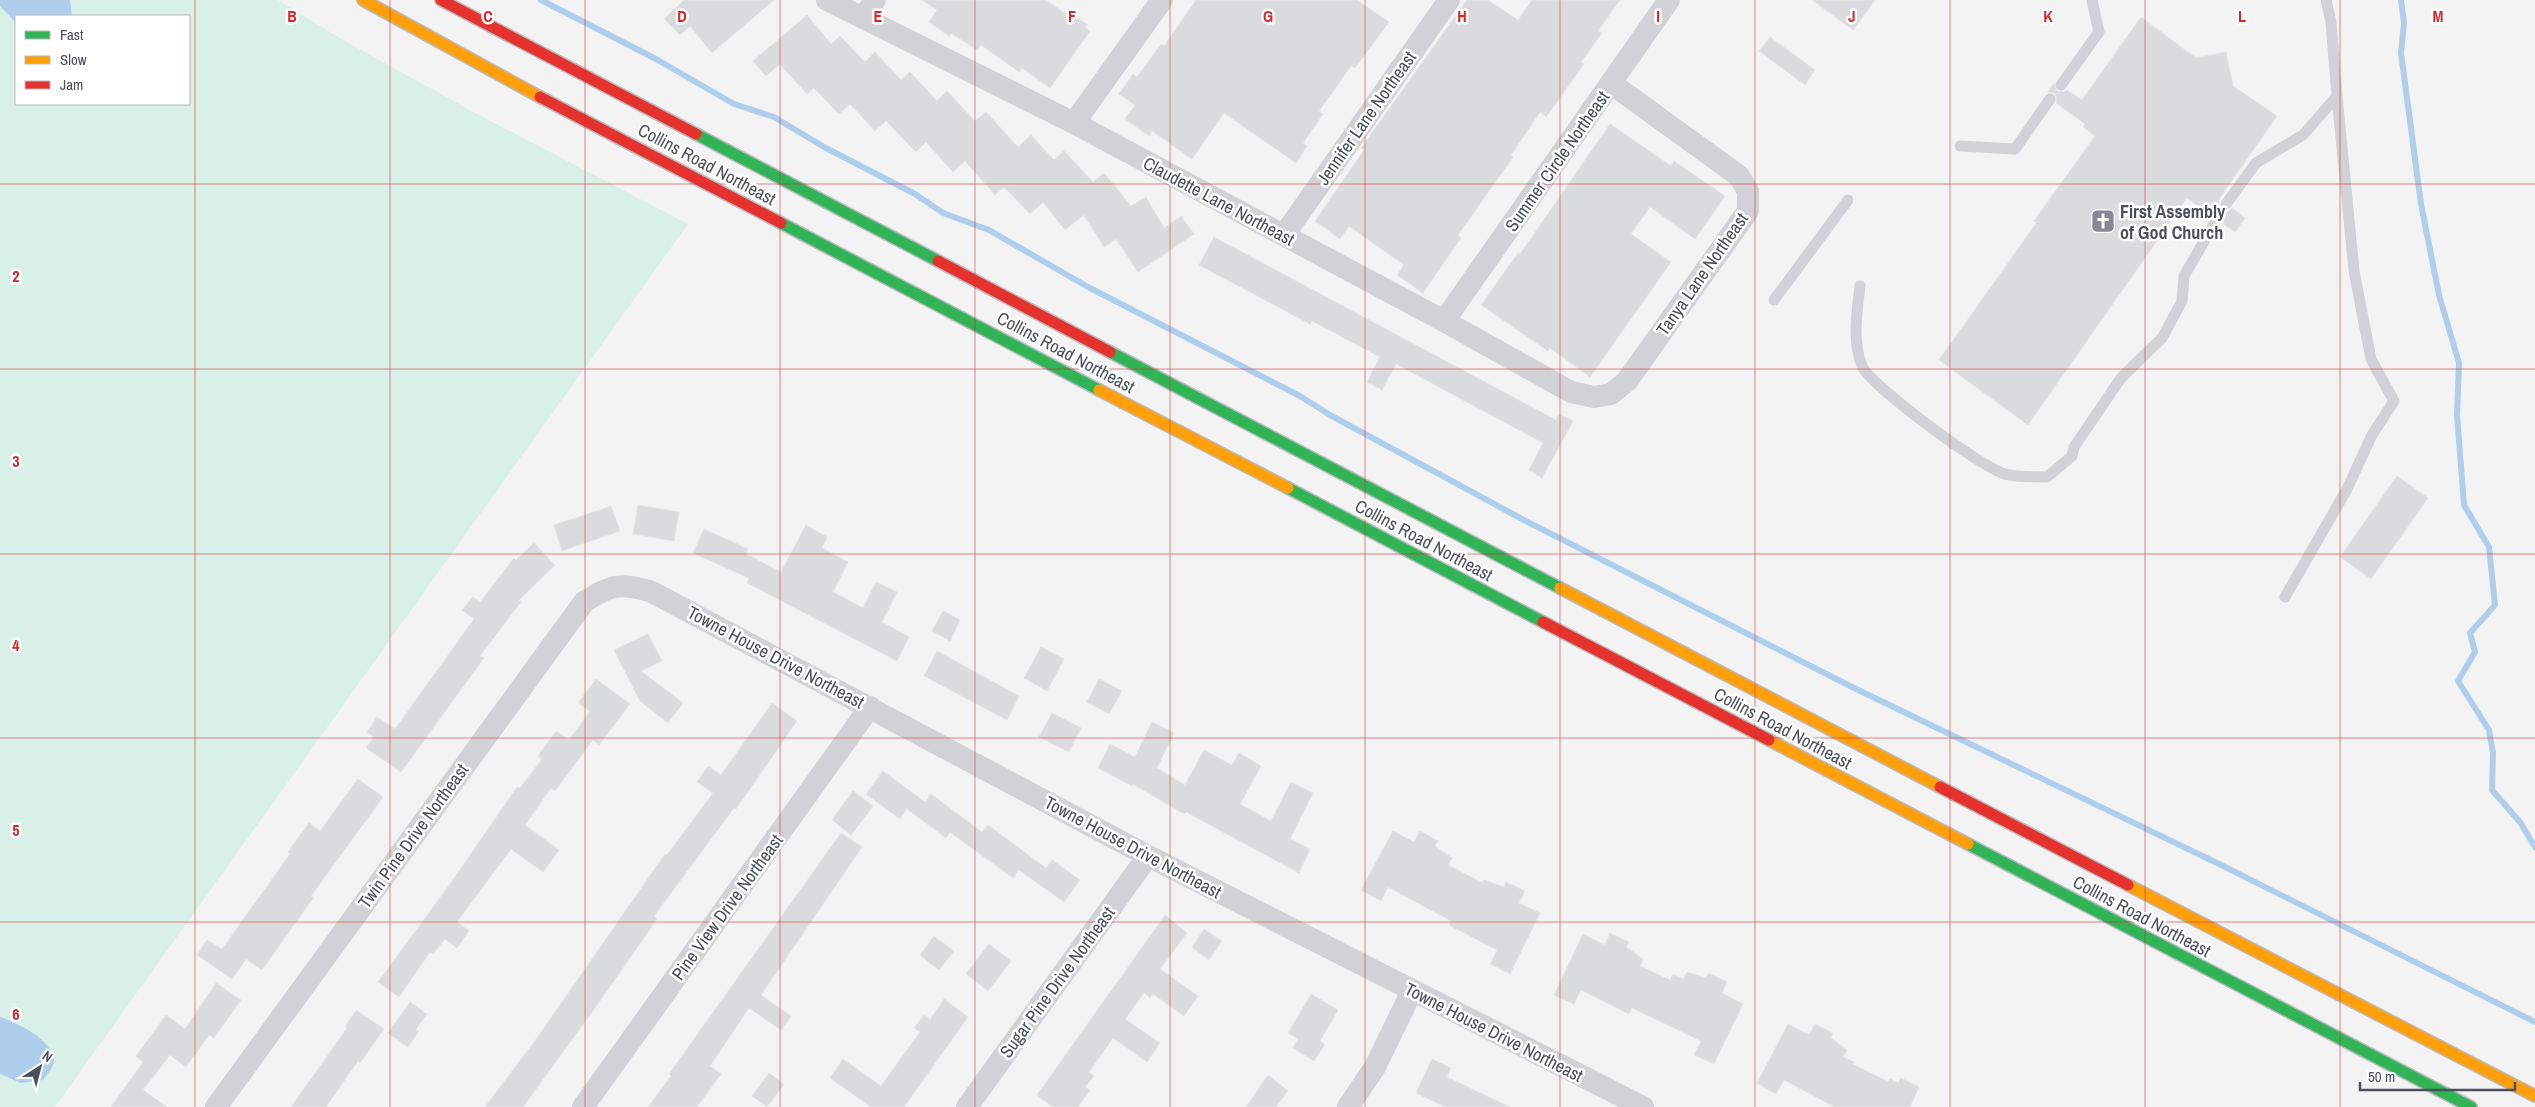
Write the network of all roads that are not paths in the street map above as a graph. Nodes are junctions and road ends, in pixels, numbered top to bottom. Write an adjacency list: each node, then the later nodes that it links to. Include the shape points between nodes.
1 (363, 0): 36 (highway, Collins Road Northeast, via 488,70)
2 (441, 0): 30 (highway, Collins Road Northeast, via 1790,709)
3 (827, 0): 10 (street, Claudette Lane Northeast)
4 (875, 0): 10 (street)
5 (1162, 0): 15 (street)
6 (1449, 0): 20 (street, Jennifer Lane Northeast)
7 (1669, 0): 11 (street, Summer Circle Northeast, via 1647,44)
8 (2092, 0): 12 (lane, via 2099,32)
9 (2326, 0): 13 (lane)
10 (862, 18): 15 (street, Claudette Lane Northeast)
11 (1612, 84): 23 (street, Summer Circle Northeast); 24 (street, Tanya Lane Northeast, via 1739,176 1748,191 1748,211 1627,381)
12 (2061, 85)
13 (2337, 96): 18 (lane, via 2303,135 2256,163); 26 (lane, via 2354,271 2371,359 2394,400)
14 (2050, 99): 16 (lane, via 2015,149)
15 (1074, 123): 20 (street, Claudette Lane Northeast)
16 (1960, 146)
17 (1848, 200): 22 (lane)
18 (2226, 204)
19 (2216, 219): 21 (lane, via 2184,276 2182,301 2162,338 2121,378 2074,447 2072,456 2047,477 2005,474 1961,448 1884,392 1863,367 1855,326)
20 (1284, 235): 23 (street, Claudette Lane Northeast)
21 (1860, 286)
22 (1774, 300)
23 (1444, 321): 24 (street, Claudette Lane Northeast, via 1570,392 1594,397)
24 (1610, 394)
25 (625, 584): 27 (street, Towne House Drive Northeast, via 650,591); 31 (street, Twin Pine Drive Northeast, via 604,590 584,602)
26 (2285, 597)
27 (870, 707): 28 (street, Towne House Drive Northeast); 32 (street, Pine View Drive Northeast)
28 (1148, 856): 29 (street, Towne House Drive Northeast); 33 (street, Sugar Pine Drive Northeast)
29 (1412, 991): 34 (street, via 1375,1067); 35 (street, Towne House Drive Northeast)
30 (2535, 1096)
31 (216, 1107)
32 (583, 1107)
33 (966, 1107)
34 (1348, 1107)
35 (1644, 1107)
36 (2472, 1107)

